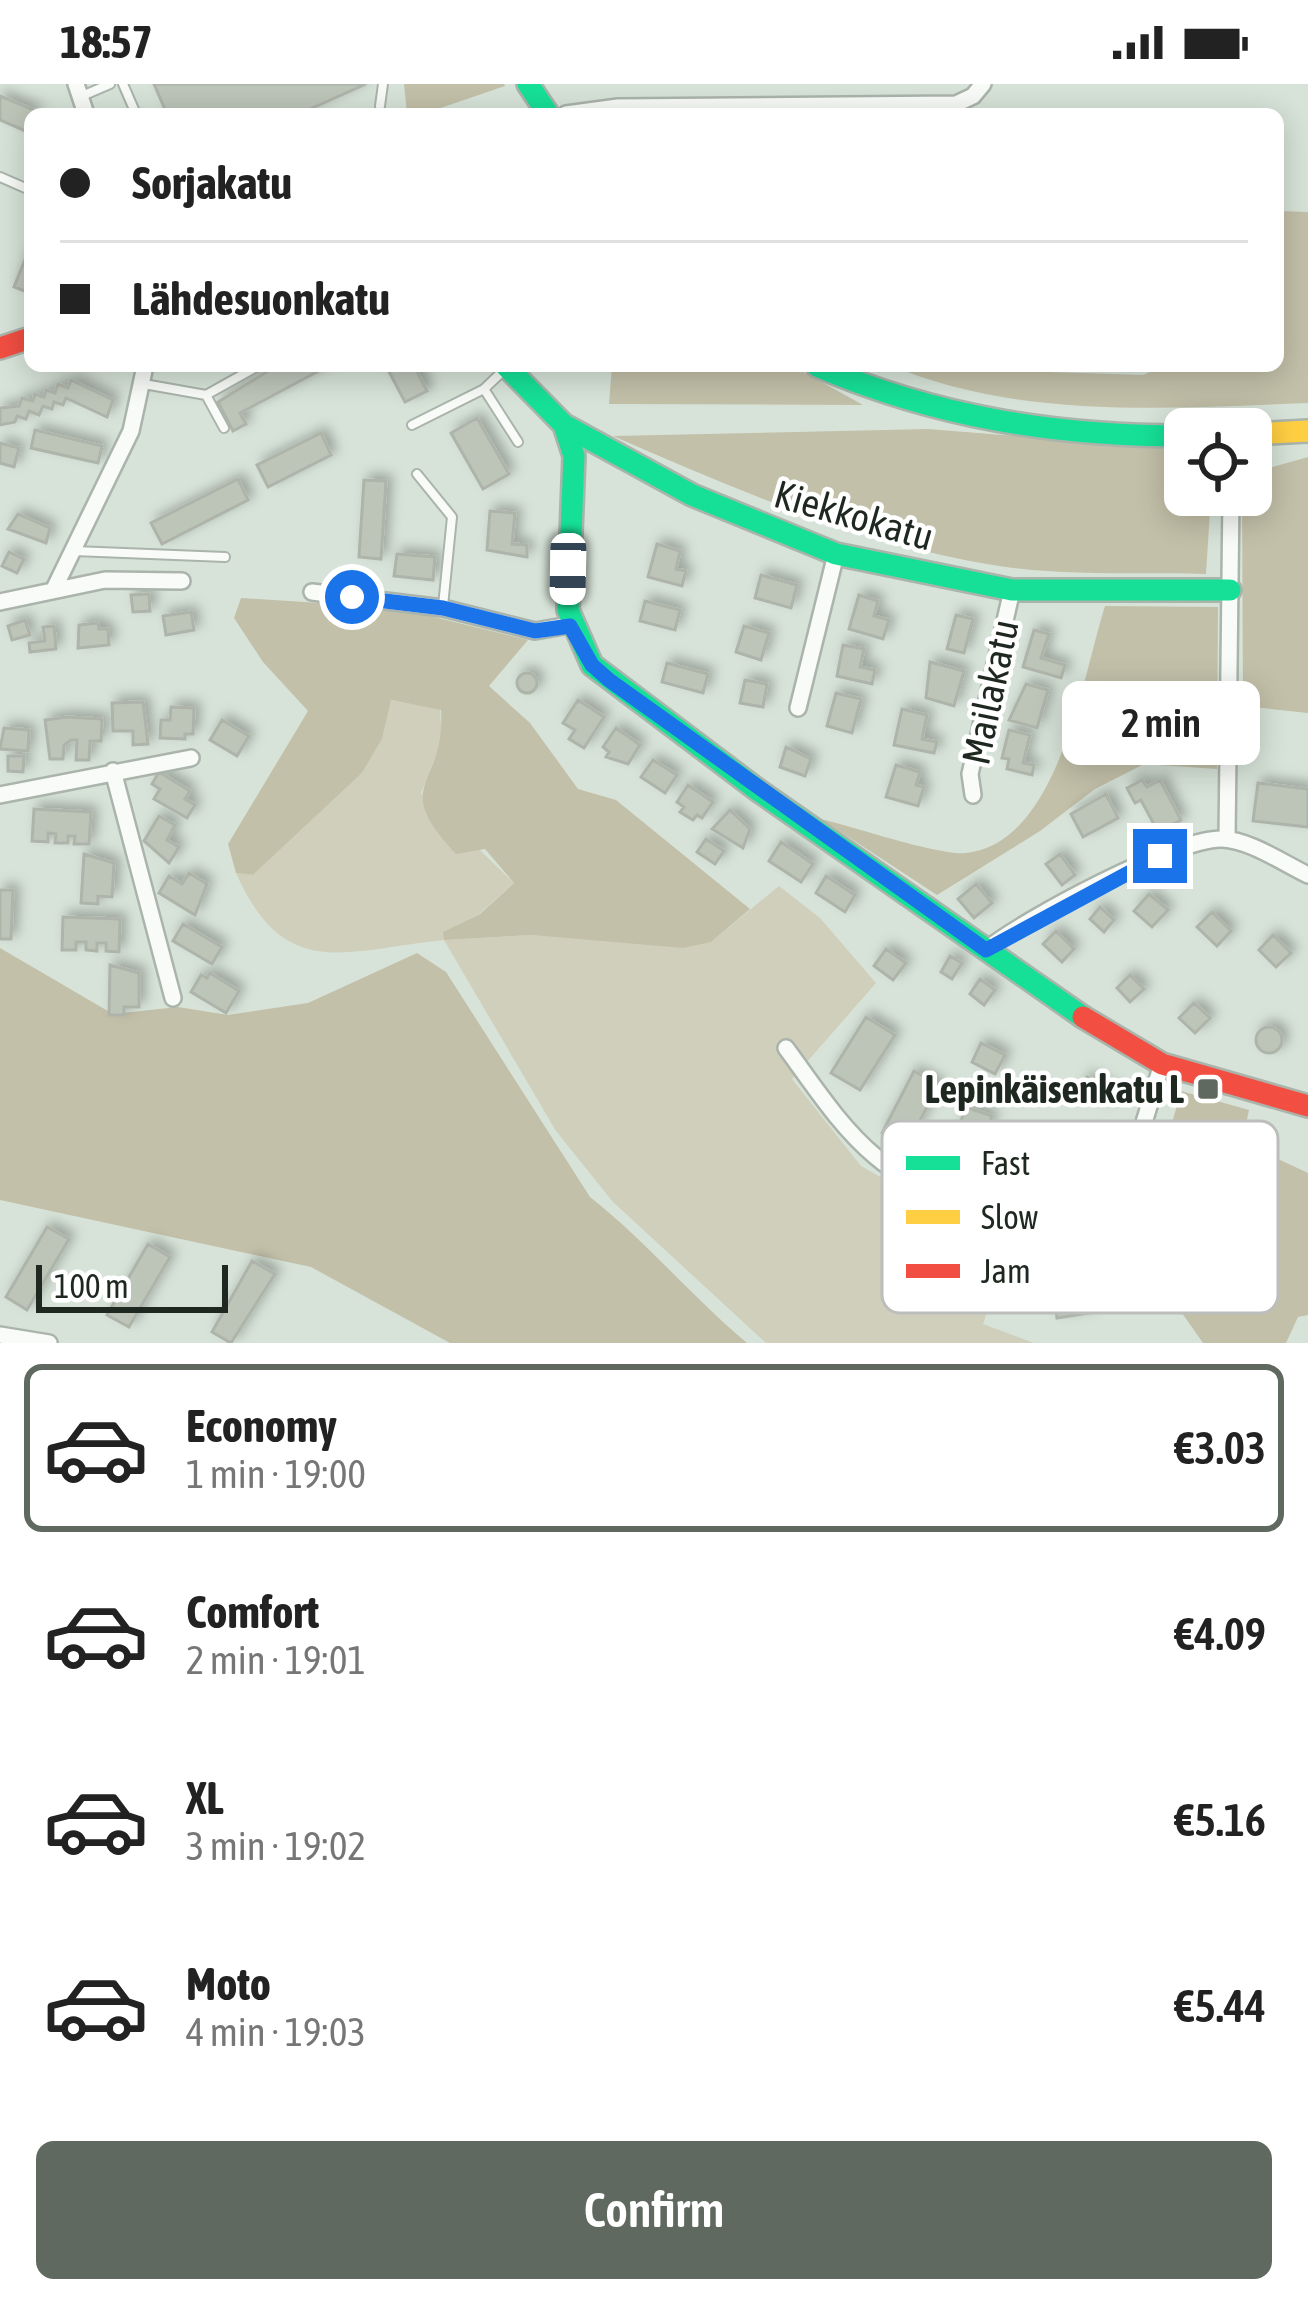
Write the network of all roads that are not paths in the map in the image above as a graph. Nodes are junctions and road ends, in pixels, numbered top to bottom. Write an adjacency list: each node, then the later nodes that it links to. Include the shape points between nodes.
1 (110, 84): 4 (lane)
2 (383, 84): 5 (lane)
3 (983, 84): 6 (street, via 956,104)
4 (78, 90)
5 (380, 106)
6 (611, 108)
7 (247, 372): 13 (lane)
8 (502, 372): 12 (lane)
9 (512, 372): 15 (street, Kiekkokatu)
10 (830, 372): 19 (street, via 986,424)
11 (144, 375): 13 (lane); 23 (street, via 113,474)
12 (484, 389): 14 (lane); 20 (lane)
13 (206, 395): 16 (lane)
14 (412, 425)
15 (564, 425): 24 (street, Kiekkokatu, via 710,504); 33 (street, via 574,456)
16 (224, 428)
17 (1308, 430): 18 (street)
18 (1272, 433)
19 (1164, 436)
20 (518, 442)
21 (417, 474): 32 (lane, via 452,517)
22 (1231, 516): 29 (street)
23 (73, 550): 25 (lane); 27 (street)
24 (836, 554): 28 (street, Kiekkokatu); 34 (street)
25 (225, 557)
26 (182, 580): 27 (street, via 105,580)
27 (55, 590): 31 (street)
28 (1012, 590): 29 (street, Kiekkokatu); 38 (street, Mailakatu, via 970,774)
29 (1230, 590): 39 (street)
30 (312, 592): 32 (street)
31 (0, 602)
32 (443, 608): 33 (street, via 535,631)
33 (570, 626): 41 (street, via 609,680)
34 (798, 708)
35 (191, 758): 36 (street)
36 (113, 771): 37 (street); 42 (street)
37 (0, 795)
38 (973, 795)
39 (1227, 839): 40 (street); 41 (street, via 1138,866)
40 (1308, 875)
41 (986, 950): 44 (street)
42 (173, 998)
43 (786, 1048): 47 (street, via 836,1117)
44 (1162, 1064): 45 (street); 46 (street)
45 (1308, 1106)
46 (1144, 1121)
47 (882, 1161)
48 (0, 1335): 49 (street)
49 (49, 1343)

